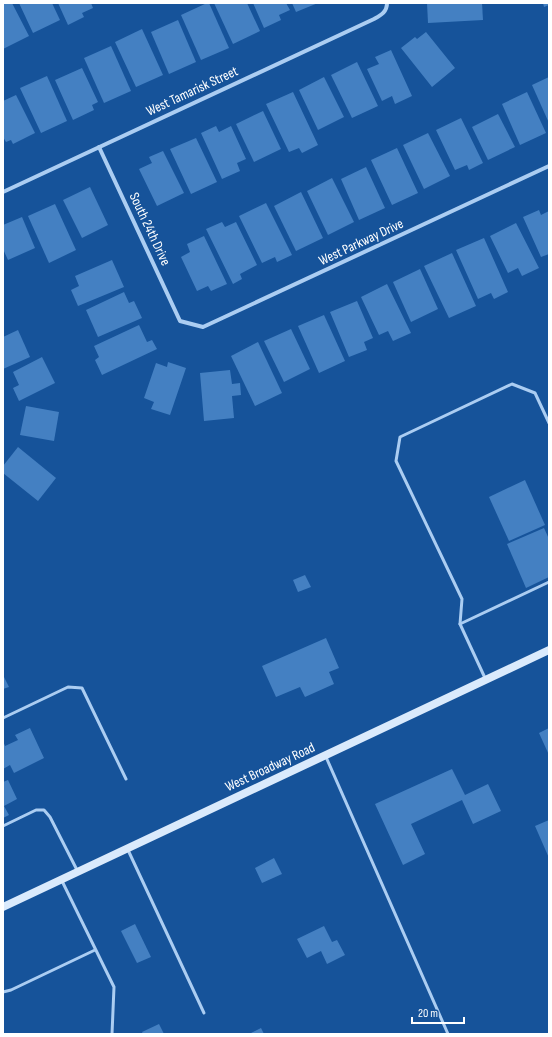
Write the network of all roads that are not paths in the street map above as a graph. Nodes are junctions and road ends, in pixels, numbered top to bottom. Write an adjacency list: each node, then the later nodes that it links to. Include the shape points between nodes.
1 (387, 5): 2 (street, West Tamarisk Street, via 382,14 374,19)
2 (99, 147): 4 (street, West Tamarisk Street); 5 (street, South 24th Drive)
3 (549, 166): 5 (street, West Parkway Drive, via 203,327)
4 (3, 192)
5 (180, 321)
6 (549, 423): 8 (lane, via 535,393 512,384 400,437 396,461 462,599)
7 (549, 582): 8 (lane)
8 (460, 624): 10 (lane)
9 (549, 650): 10 (main road, West Broadway Road)
10 (486, 680): 12 (main road, West Broadway Road)
11 (3, 718): 13 (lane, via 68,687 82,688)
12 (326, 755): 15 (main road, West Broadway Road); 23 (lane)
13 (126, 779)
14 (3, 826): 16 (lane, via 36,810 44,810)
15 (128, 848): 16 (main road, West Broadway Road); 21 (lane)
16 (78, 872): 17 (main road, West Broadway Road)
17 (61, 880): 18 (main road, West Broadway Road); 19 (lane)
18 (3, 907)
19 (95, 950): 20 (lane); 22 (lane, via 114,987)
20 (3, 992)
21 (204, 1013)
22 (112, 1034)
23 (448, 1034)

